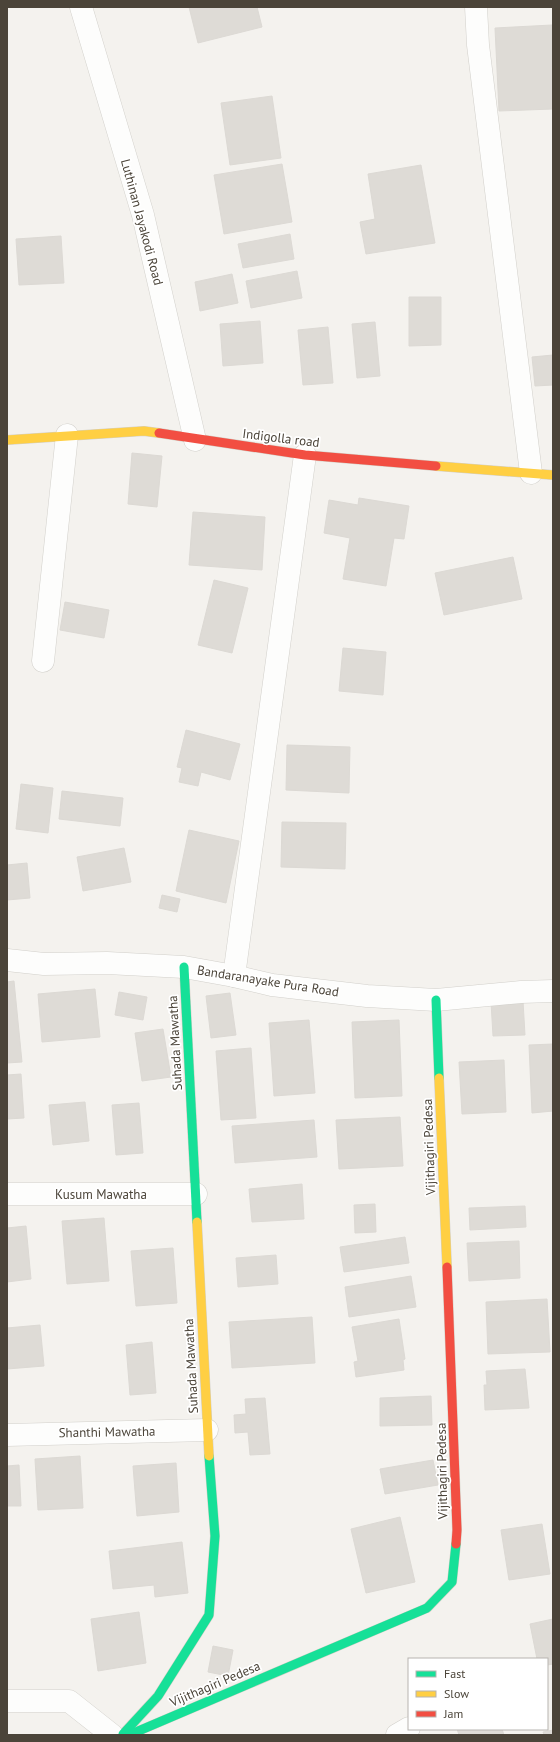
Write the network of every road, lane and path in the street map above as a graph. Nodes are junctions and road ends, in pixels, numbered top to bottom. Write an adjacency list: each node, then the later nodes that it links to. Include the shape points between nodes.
1 (82, 7): 5 (street, Luthinan Jayakodi Road, via 143,216)
2 (476, 7): 7 (street, via 478,45)
3 (67, 435): 4 (street, Indigolla road); 5 (street, Indigolla road, via 144,431); 9 (street)
4 (7, 440)
5 (195, 440): 6 (street, Indigolla road)
6 (305, 455): 7 (street, Indigolla road); 12 (street)
7 (531, 474): 8 (street, Indigolla road)
8 (553, 475)
9 (44, 661)
10 (7, 960): 11 (street, Bandaranayake Pura Road, via 44,964 107,963)
11 (184, 968): 12 (street, Bandaranayake Pura Road); 16 (street, Suhada Mawatha)
12 (234, 976): 14 (street, Bandaranayake Pura Road, via 314,991)
13 (553, 991): 14 (street, Bandaranayake Pura Road)
14 (436, 1000): 23 (street, Vijithagiri Pedesa, via 455,1444 457,1530 452,1582 427,1608)
15 (7, 1194): 16 (street, Kusum Mawatha)
16 (196, 1194): 17 (street, Suhada Mawatha)
17 (207, 1430): 18 (street, Shanthi Mawatha); 22 (street, Suhada Mawatha, via 215,1536 209,1615 158,1696)
18 (7, 1435)
19 (7, 1701): 21 (street, via 69,1701)
20 (408, 1729): 24 (street)
21 (112, 1735)
22 (123, 1735)
23 (129, 1735)
24 (397, 1735)

